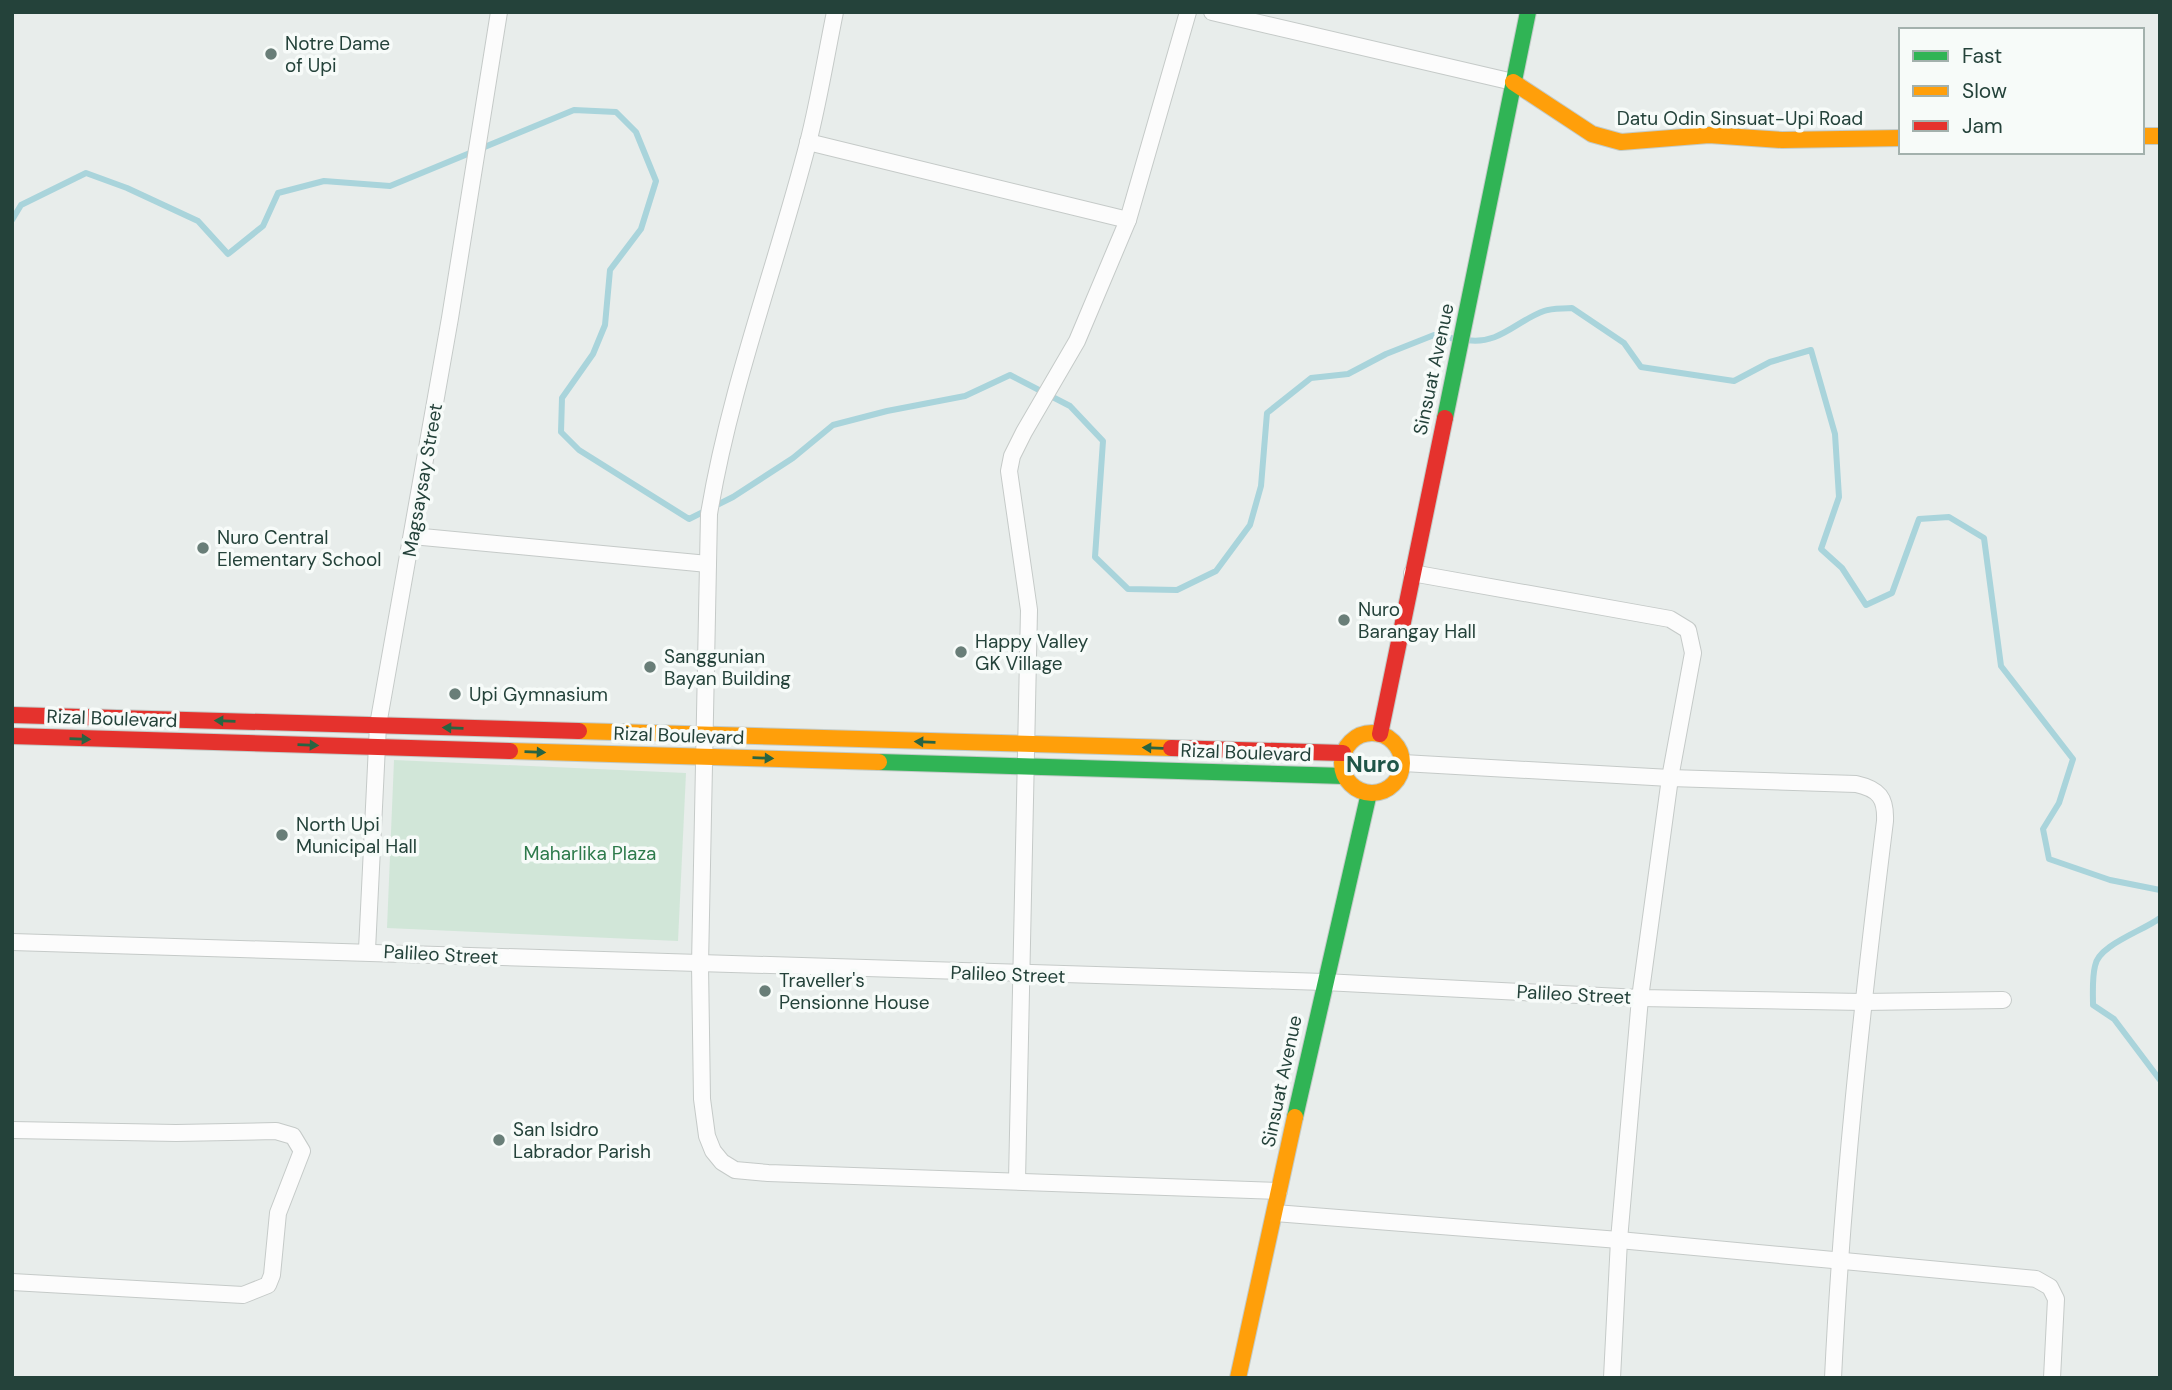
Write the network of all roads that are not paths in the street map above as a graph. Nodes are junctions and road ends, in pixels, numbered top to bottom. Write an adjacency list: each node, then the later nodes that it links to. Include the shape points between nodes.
1 (499, 12): 10 (street, Magsaysay Street)
2 (835, 12): 8 (street)
3 (1188, 12): 9 (street)
4 (1212, 12): 6 (street)
5 (1528, 12): 6 (main road, Sinsuat Avenue)
6 (1513, 82): 7 (main road, Datu Odin Sinsuat-Upi Road, via 1592,134 1621,142 1709,135 1782,140); 12 (main road, Sinsuat Avenue)
7 (1899, 138)
8 (808, 142): 9 (street); 11 (street, via 737,386 709,514)
9 (1128, 220): 18 (street, via 1077,341 1012,456 1009,471 1029,610)
10 (412, 536): 11 (street); 14 (street, Magsaysay Street)
11 (708, 564): 16 (street)
12 (1412, 573): 15 (main road, Sinsuat Avenue); 25 (street, via 1626,610 1680,624 1692,639 1693,653)
13 (12, 715): 14 (main road, Rizal Boulevard, one-way to 13)
14 (378, 726): 16 (main road, Rizal Boulevard, one-way to 14); 19 (street, Magsaysay Street)
15 (1380, 734): 20 (main road, via 1362,734); 22 (main road, via 1396,744)
16 (706, 735): 18 (main road, Rizal Boulevard, one-way to 16); 21 (street)
17 (12, 737): 19 (main road, Rizal Boulevard, one-way to 19)
18 (1027, 745): 20 (main road, Rizal Boulevard, one-way to 18); 23 (street)
19 (375, 747): 21 (main road, Rizal Boulevard, one-way to 21); 28 (street, Magsaysay Street)
20 (1343, 753): 24 (main road)
21 (706, 757): 23 (main road, Rizal Boulevard, one-way to 23); 29 (street)
22 (1403, 763): 25 (street); 26 (main road, via 1389,789)
23 (1026, 766): 24 (main road, Rizal Boulevard); 30 (street)
24 (1344, 776): 26 (main road)
25 (1670, 778): 32 (street); 34 (street, via 1856,784 1880,794 1885,821)
26 (1368, 793): 31 (main road, Sinsuat Avenue)
27 (12, 942): 28 (street, Palileo Street)
28 (367, 950): 29 (street, Palileo Street)
29 (699, 965): 30 (street, Palileo Street); 36 (street, via 702,1099 707,1136 722,1162 735,1170 768,1173)
30 (1019, 974): 31 (street, Palileo Street); 36 (street)
31 (1324, 982): 32 (street, Palileo Street); 37 (main road, Sinsuat Avenue)
32 (1640, 998): 34 (street, Palileo Street); 39 (street)
33 (2003, 1000): 34 (street, Palileo Street)
34 (1863, 1002): 40 (street)
35 (12, 1130): 41 (street, via 276,1131 293,1136 302,1150 278,1213 272,1275 268,1285 257,1291 243,1295)
36 (1017, 1181): 37 (street)
37 (1279, 1191): 38 (main road, Sinsuat Avenue)
38 (1275, 1213): 39 (street); 42 (main road, Sinsuat Avenue)
39 (1619, 1240): 40 (street); 43 (street)
40 (1839, 1260): 44 (street); 45 (street, via 2036,1279 2050,1287 2056,1299)
41 (12, 1282)
42 (1238, 1378)
43 (1612, 1378)
44 (1833, 1378)
45 (2052, 1378)

